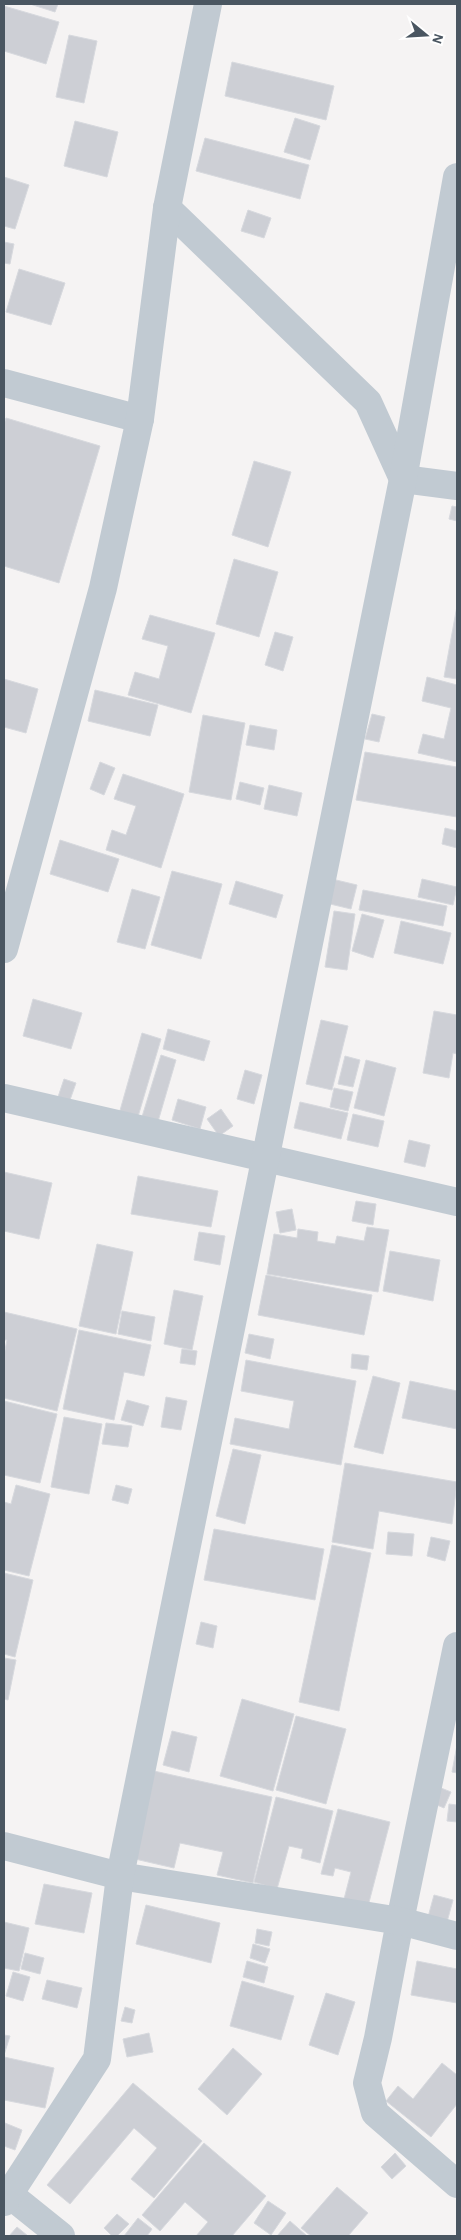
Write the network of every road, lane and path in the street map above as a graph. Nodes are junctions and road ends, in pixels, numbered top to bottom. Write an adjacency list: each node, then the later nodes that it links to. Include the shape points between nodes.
1 (208, 4): 3 (street)
2 (457, 177): 6 (street)
3 (167, 208): 5 (street); 6 (street, via 368,402)
4 (4, 383): 5 (street)
5 (140, 419): 8 (street, via 103,588)
6 (403, 479): 7 (street); 10 (street)
7 (457, 486)
8 (4, 949)
9 (4, 1098): 10 (street)
10 (266, 1159): 11 (street); 14 (street)
11 (457, 1202)
12 (457, 1646): 15 (street)
13 (4, 1846): 14 (street)
14 (120, 1876): 15 (street); 17 (street, via 97,2059)
15 (400, 1921): 16 (street); 18 (street, via 378,2038 366,2083 375,2113)
16 (457, 1936)
17 (14, 2166): 19 (street)
18 (457, 2184)
19 (7, 2198): 20 (street)
20 (61, 2236)

